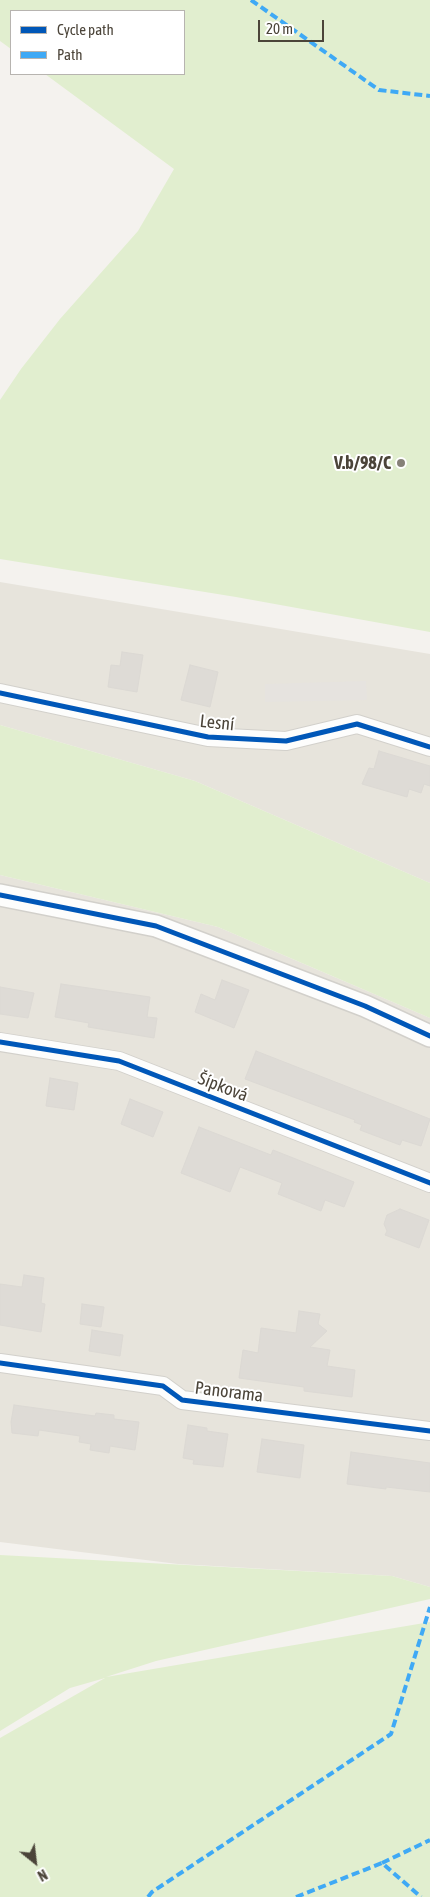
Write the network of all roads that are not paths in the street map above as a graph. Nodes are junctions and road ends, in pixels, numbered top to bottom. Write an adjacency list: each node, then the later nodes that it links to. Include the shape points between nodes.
1 (0, 693): 2 (street, Lesní, via 208,738 286,742 357,724)
2 (430, 747)
3 (0, 895): 4 (street, via 156,926 365,1006)
4 (430, 1036)
5 (0, 1042): 6 (street, Šípková, via 119,1061)
6 (430, 1183)
7 (0, 1363): 8 (street, Panorama, via 163,1386 182,1400)
8 (430, 1432)

